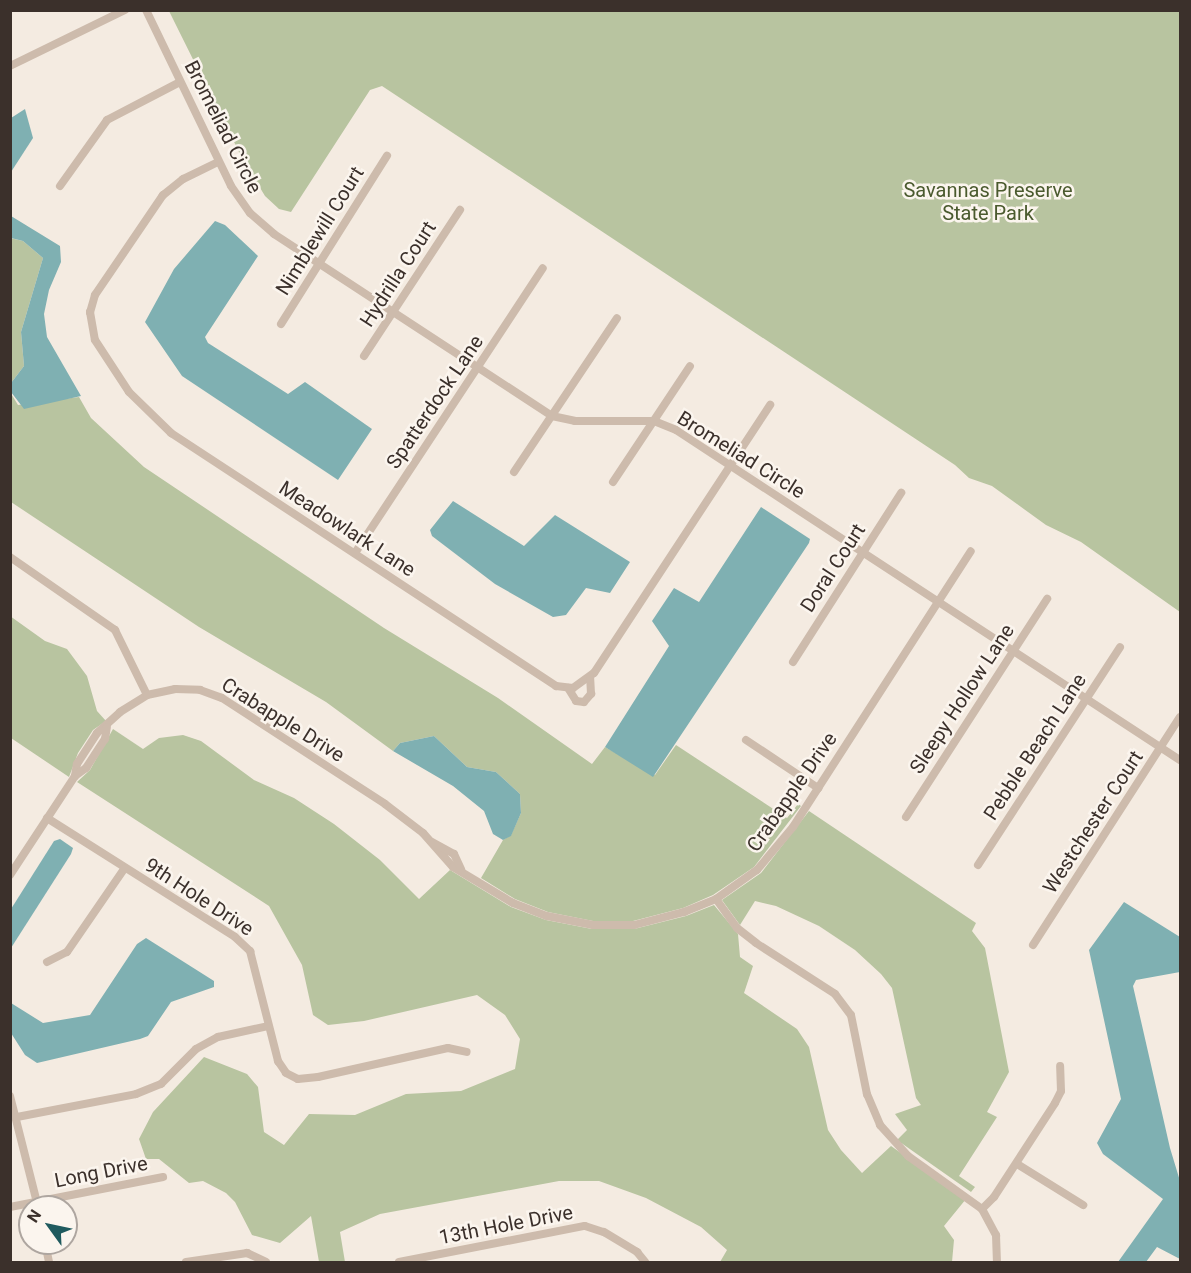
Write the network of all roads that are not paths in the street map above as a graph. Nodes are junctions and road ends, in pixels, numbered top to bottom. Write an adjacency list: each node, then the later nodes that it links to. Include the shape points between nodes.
1 (125, 10): 3 (street)
2 (146, 10): 4 (street, Bromeliad Circle)
3 (11, 67)
4 (180, 82): 6 (street, Bromeliad Circle); 7 (street, via 107,120)
5 (387, 156): 9 (street, Nimblewill Court)
6 (218, 162): 9 (street, Bromeliad Circle, via 250,213); 25 (street, Meadowlark Lane, via 183,180 151,208 98,288 90,312 92,332 129,392 159,425)
7 (60, 186)
8 (460, 210): 11 (street, Hydrilla Court)
9 (318, 265): 11 (street, Bromeliad Circle); 13 (street, Nimblewill Court)
10 (543, 268): 16 (street, Spatterdock Lane)
11 (393, 312): 14 (street, Hydrilla Court); 16 (street, Bromeliad Circle)
12 (616, 318): 18 (street)
13 (281, 324)
14 (364, 356)
15 (690, 366): 19 (street)
16 (478, 368): 18 (street, Bromeliad Circle); 25 (street, Spatterdock Lane)
17 (770, 405): 20 (street)
18 (552, 416): 19 (street, Bromeliad Circle, via 575,421); 21 (street)
19 (654, 421): 20 (street, Bromeliad Circle); 22 (street)
20 (730, 465): 26 (street, Bromeliad Circle); 33 (street)
21 (514, 472)
22 (613, 482)
23 (901, 493): 26 (street, Doral Court)
24 (971, 551): 29 (street, Crabapple Drive)
25 (355, 553): 34 (street, Meadowlark Lane, via 545,681)
26 (862, 553): 29 (street, Bromeliad Circle); 32 (street, Doral Court)
27 (10, 556): 35 (street, via 115,630)
28 (1047, 599): 31 (street, Sleepy Hollow Lane)
29 (936, 602): 31 (street, Bromeliad Circle); 41 (street, Crabapple Drive)
30 (1120, 647): 36 (street, Pebble Beach Lane)
31 (1013, 651): 36 (street, Bromeliad Circle); 42 (street, Sleepy Hollow Lane)
32 (793, 662)
33 (590, 677): 34 (street); 34 (street, Meadowlark Lane, via 591,694 584,702 576,701)
34 (568, 688)
35 (147, 695): 43 (street, Crabapple Drive, via 120,712 107,727 99,748); 47 (street, Crabapple Drive, via 175,689 200,690 222,698 385,804 432,842 453,867 513,903 547,916 593,925 634,925)
36 (1086, 699): 39 (street, Bromeliad Circle); 44 (street, Pebble Beach Lane)
37 (1180, 717): 39 (street, Westchester Court)
38 (746, 740): 41 (street)
39 (1161, 748): 40 (street, Bromeliad Circle); 48 (street, Westchester Court)
40 (1180, 760)
41 (818, 788): 47 (street, Crabapple Drive, via 757,870)
42 (906, 817)
43 (47, 818): 45 (street, 9th Hole Drive); 46 (street, Crabapple Drive)
44 (978, 865)
45 (124, 868): 49 (street, via 67,952); 50 (street, 9th Hole Drive, via 235,937 250,951)
46 (10, 875)
47 (716, 899): 60 (street, via 737,928 756,944 835,994 851,1014 867,1094 880,1125 908,1156)
48 (1033, 945)
49 (47, 962)
50 (268, 1026): 51 (street, 9th Hole Drive, via 278,1061 286,1073 298,1079 448,1048); 54 (street, via 218,1037 196,1049 161,1084 135,1094)
51 (467, 1052)
52 (1060, 1066): 55 (street, via 1059,1097)
53 (10, 1096): 54 (street)
54 (17, 1117): 57 (street)
55 (1017, 1164): 59 (street); 60 (street)
56 (163, 1176): 58 (street, Long Drive)
57 (35, 1195)
58 (78, 1195)
59 (1083, 1205)
60 (982, 1209): 65 (street, via 996,1235)
61 (186, 1263): 62 (street, via 247,1253)
62 (266, 1263)
63 (399, 1263): 64 (street, 13th Hole Drive, via 585,1226 604,1232 637,1252)
64 (645, 1263)
65 (997, 1263)

